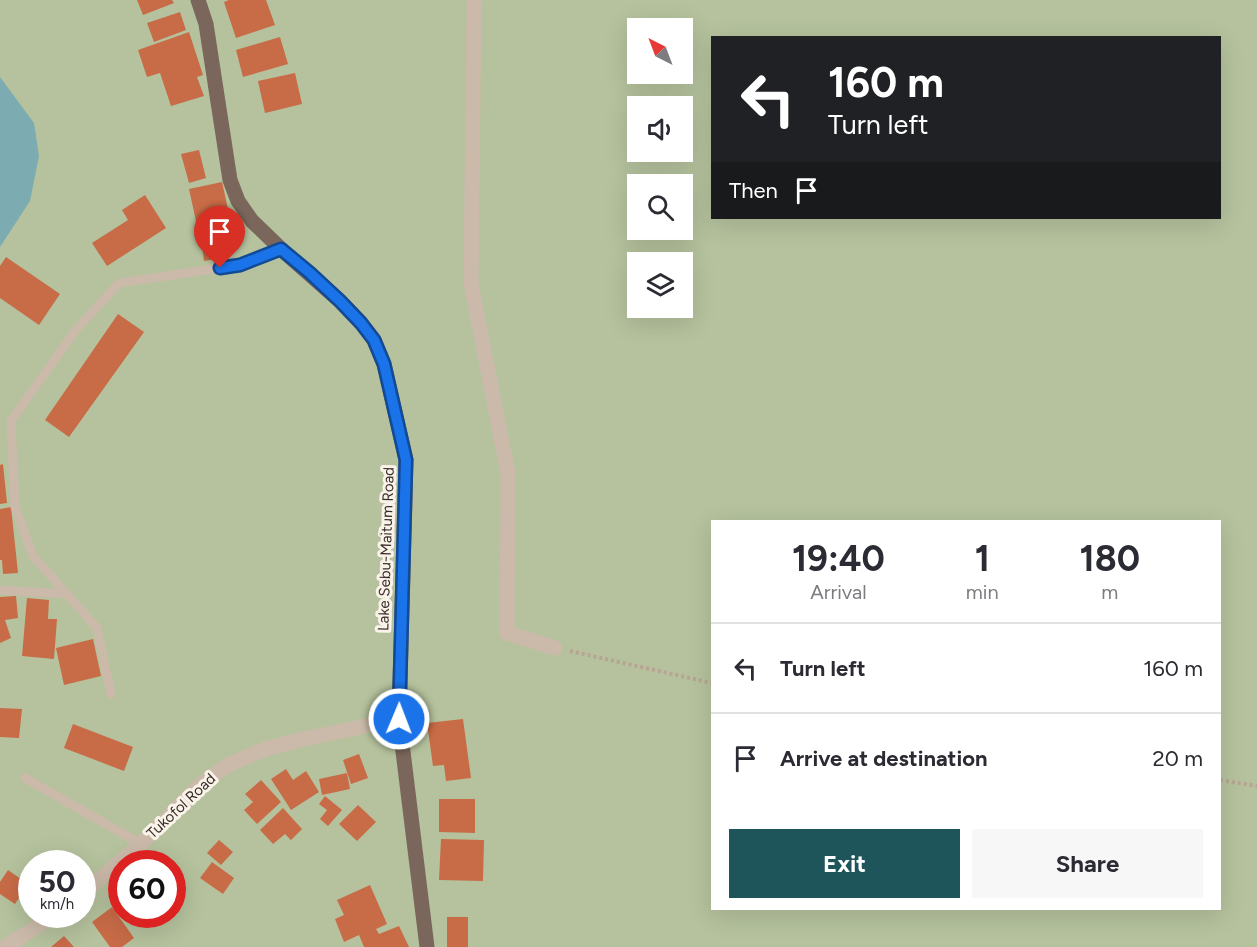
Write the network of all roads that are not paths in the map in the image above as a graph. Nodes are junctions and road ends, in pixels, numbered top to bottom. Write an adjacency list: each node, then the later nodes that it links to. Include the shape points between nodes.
1 (198, 0): 3 (main road, Lake Sebu-Maitum Road, via 206,24 230,180 252,221)
2 (474, 0): 6 (street, via 471,284 508,473 507,633)
3 (281, 249): 5 (lane, via 240,265 119,283 75,331 11,421 15,507 33,556); 8 (main road, Lake Sebu-Maitum Road, via 361,323 374,340 384,364 406,460)
4 (0, 590): 5 (lane)
5 (67, 594): 7 (lane, via 97,628)
6 (555, 648)
7 (111, 694)
8 (399, 719): 10 (street, Tukofol Road, via 265,749 228,765 200,785); 14 (main road, Lake Sebu-Maitum Road)
9 (25, 778): 10 (lane)
10 (141, 844): 11 (street, Tukofol Road)
11 (96, 882)
12 (35, 928): 13 (street)
13 (5, 947)
14 (427, 947)

